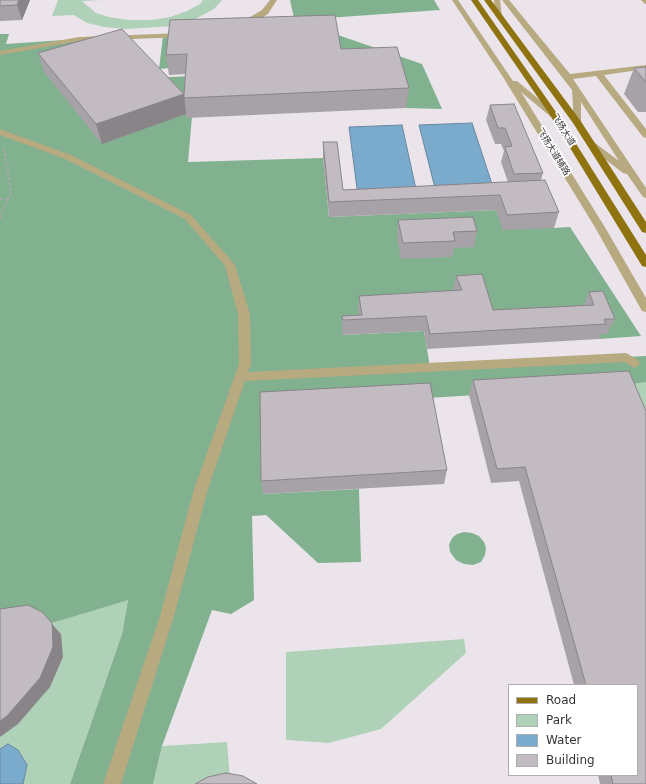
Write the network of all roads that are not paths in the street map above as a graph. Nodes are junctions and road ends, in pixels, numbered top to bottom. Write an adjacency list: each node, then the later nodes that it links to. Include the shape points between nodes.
1 (274, 0): 8 (street, via 265,12)
2 (455, 0): 13 (street, 飞扬大道辅路)
3 (474, 0): 16 (main road, 飞扬大道)
4 (487, 0): 7 (main road, 飞扬大道)
5 (497, 0): 7 (street)
6 (505, 0): 14 (street)
7 (499, 15): 17 (main road, 飞扬大道)
8 (236, 27)
9 (192, 35): 10 (street, via 79,39)
10 (0, 53)
11 (646, 68): 12 (street)
12 (598, 73): 14 (street); 19 (street)
13 (507, 77): 16 (street); 25 (street, 飞扬大道辅路)
14 (568, 77): 15 (street)
15 (576, 90): 17 (street); 21 (street)
16 (554, 115): 24 (main road, 飞扬大道)
17 (577, 122): 20 (main road, 飞扬大道)
18 (1, 132): 27 (street, via 68,157 188,217 230,265 244,314 245,364)
19 (645, 132)
20 (592, 145): 21 (street); 23 (main road, 飞扬大道)
21 (634, 177): 22 (street)
22 (645, 191)
23 (646, 230)
24 (646, 263)
25 (646, 308)
26 (634, 363): 27 (street, via 626,357)
27 (241, 377): 28 (street, via 201,489 168,616)
28 (112, 784)

